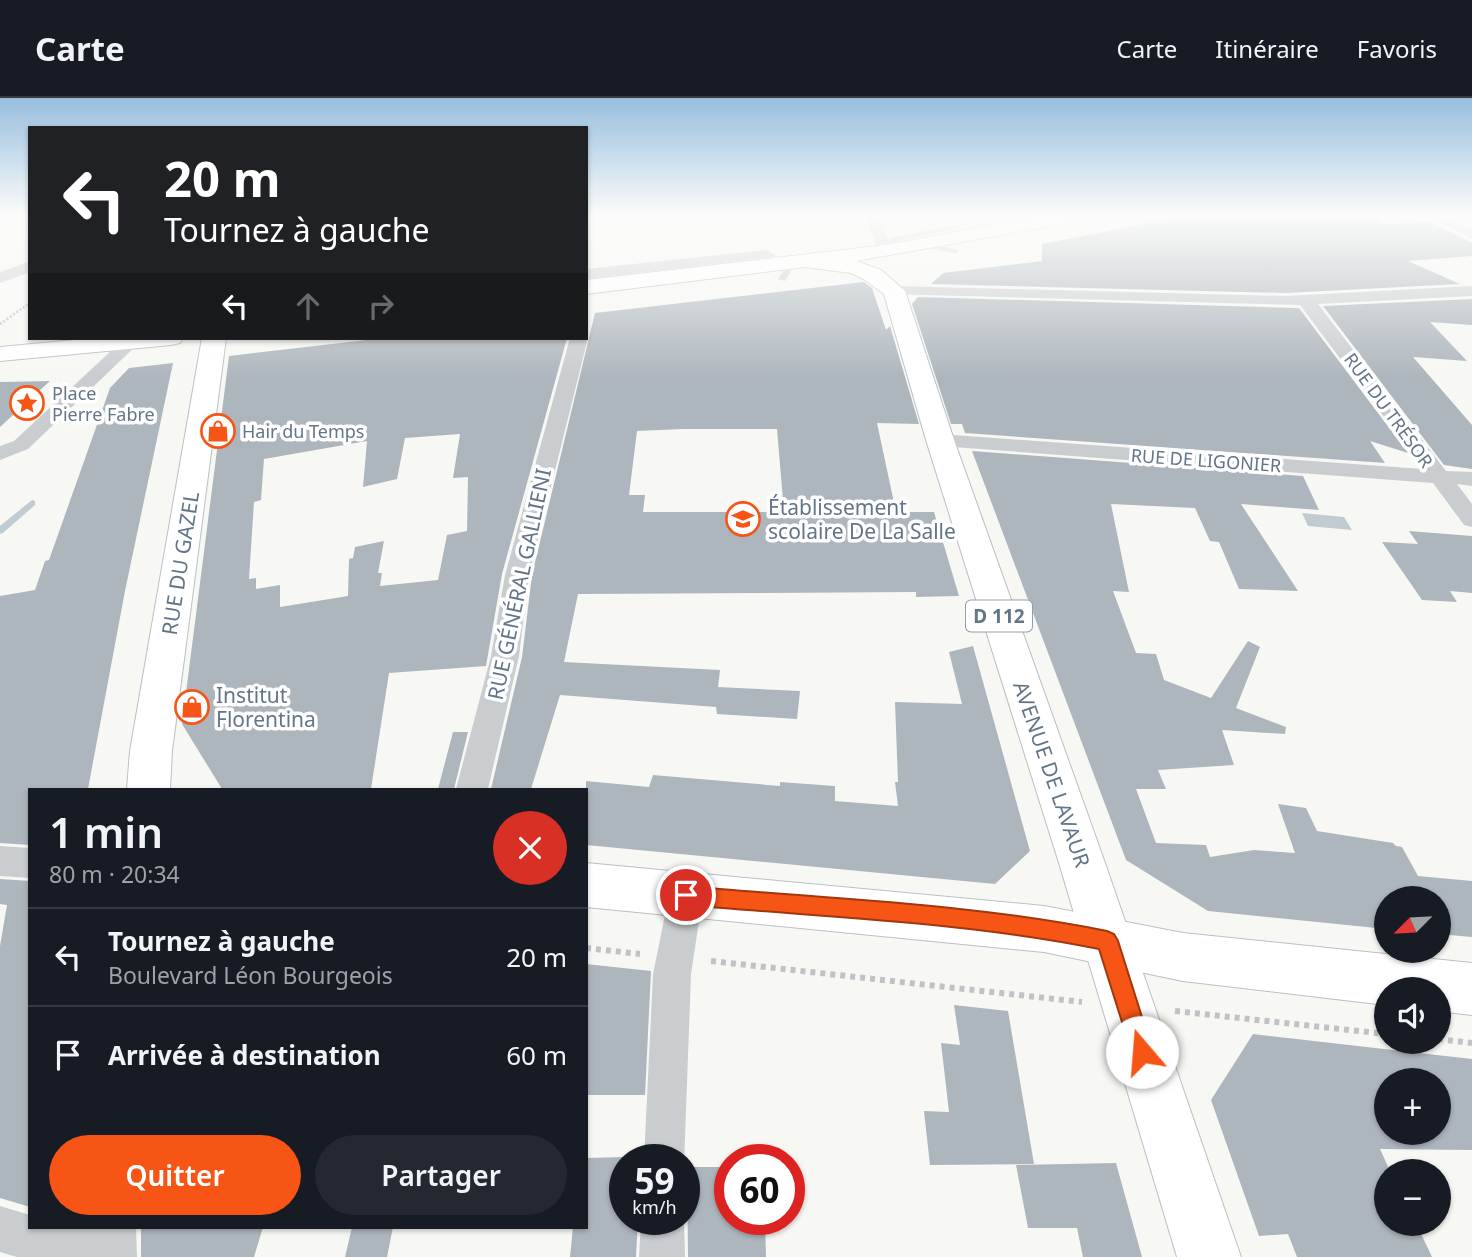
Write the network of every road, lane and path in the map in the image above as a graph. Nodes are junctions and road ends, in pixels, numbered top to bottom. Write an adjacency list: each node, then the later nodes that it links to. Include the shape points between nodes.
1 (18, 270): 7 (street)
2 (677, 270): 6 (street)
3 (679, 270): 8 (main road)
4 (862, 270): 9 (main road)
5 (893, 270): 9 (main road, AVENUE DE LAVAUR / D 112, via 898,282)
6 (588, 274)
7 (0, 278)
8 (588, 287)
9 (894, 291): 11 (street); 18 (main road, AVENUE DE LAVAUR / D 112)
10 (1472, 291): 11 (street)
11 (1305, 301): 20 (street, RUE DU TRÉSOR)
12 (28, 304): 13 (path)
13 (0, 324)
14 (123, 340): 17 (main road); 19 (street, via 21,445)
15 (214, 340): 23 (main road, RUE DU GAZEL)
16 (578, 340): 24 (street, RUE GÉNÉRAL GALLIENI, via 517,575 506,656)
17 (0, 354)
18 (940, 440): 20 (street, RUE DE LIGONIER); 29 (main road, AVENUE DE LAVAUR / D 112)
19 (0, 454)
20 (1438, 476): 21 (street, RUE DE LIGONIER); 22 (street, RUE DU TRÉSOR)
21 (1472, 479)
22 (1472, 520)
23 (148, 788)
24 (472, 788)
25 (0, 861): 26 (street)
26 (28, 863)
27 (588, 885): 28 (main road)
28 (686, 895): 29 (main road, via 971,921); 31 (street)
29 (1107, 941): 32 (main road, via 1183,957); 45 (main road, AVENUE DE LAVAUR / D 112)
30 (588, 948): 31 (path)
31 (674, 957): 33 (path); 38 (street)
32 (1472, 989)
33 (1093, 1003)
34 (1173, 1011): 35 (path)
35 (1374, 1033)
36 (1451, 1041): 37 (path)
37 (1472, 1043)
38 (666, 1144)
39 (0, 1229): 40 (street, via 55,1245)
40 (108, 1229)
41 (113, 1229): 43 (street)
42 (663, 1235): 44 (street)
43 (114, 1257)
44 (662, 1257)
45 (1209, 1257)

